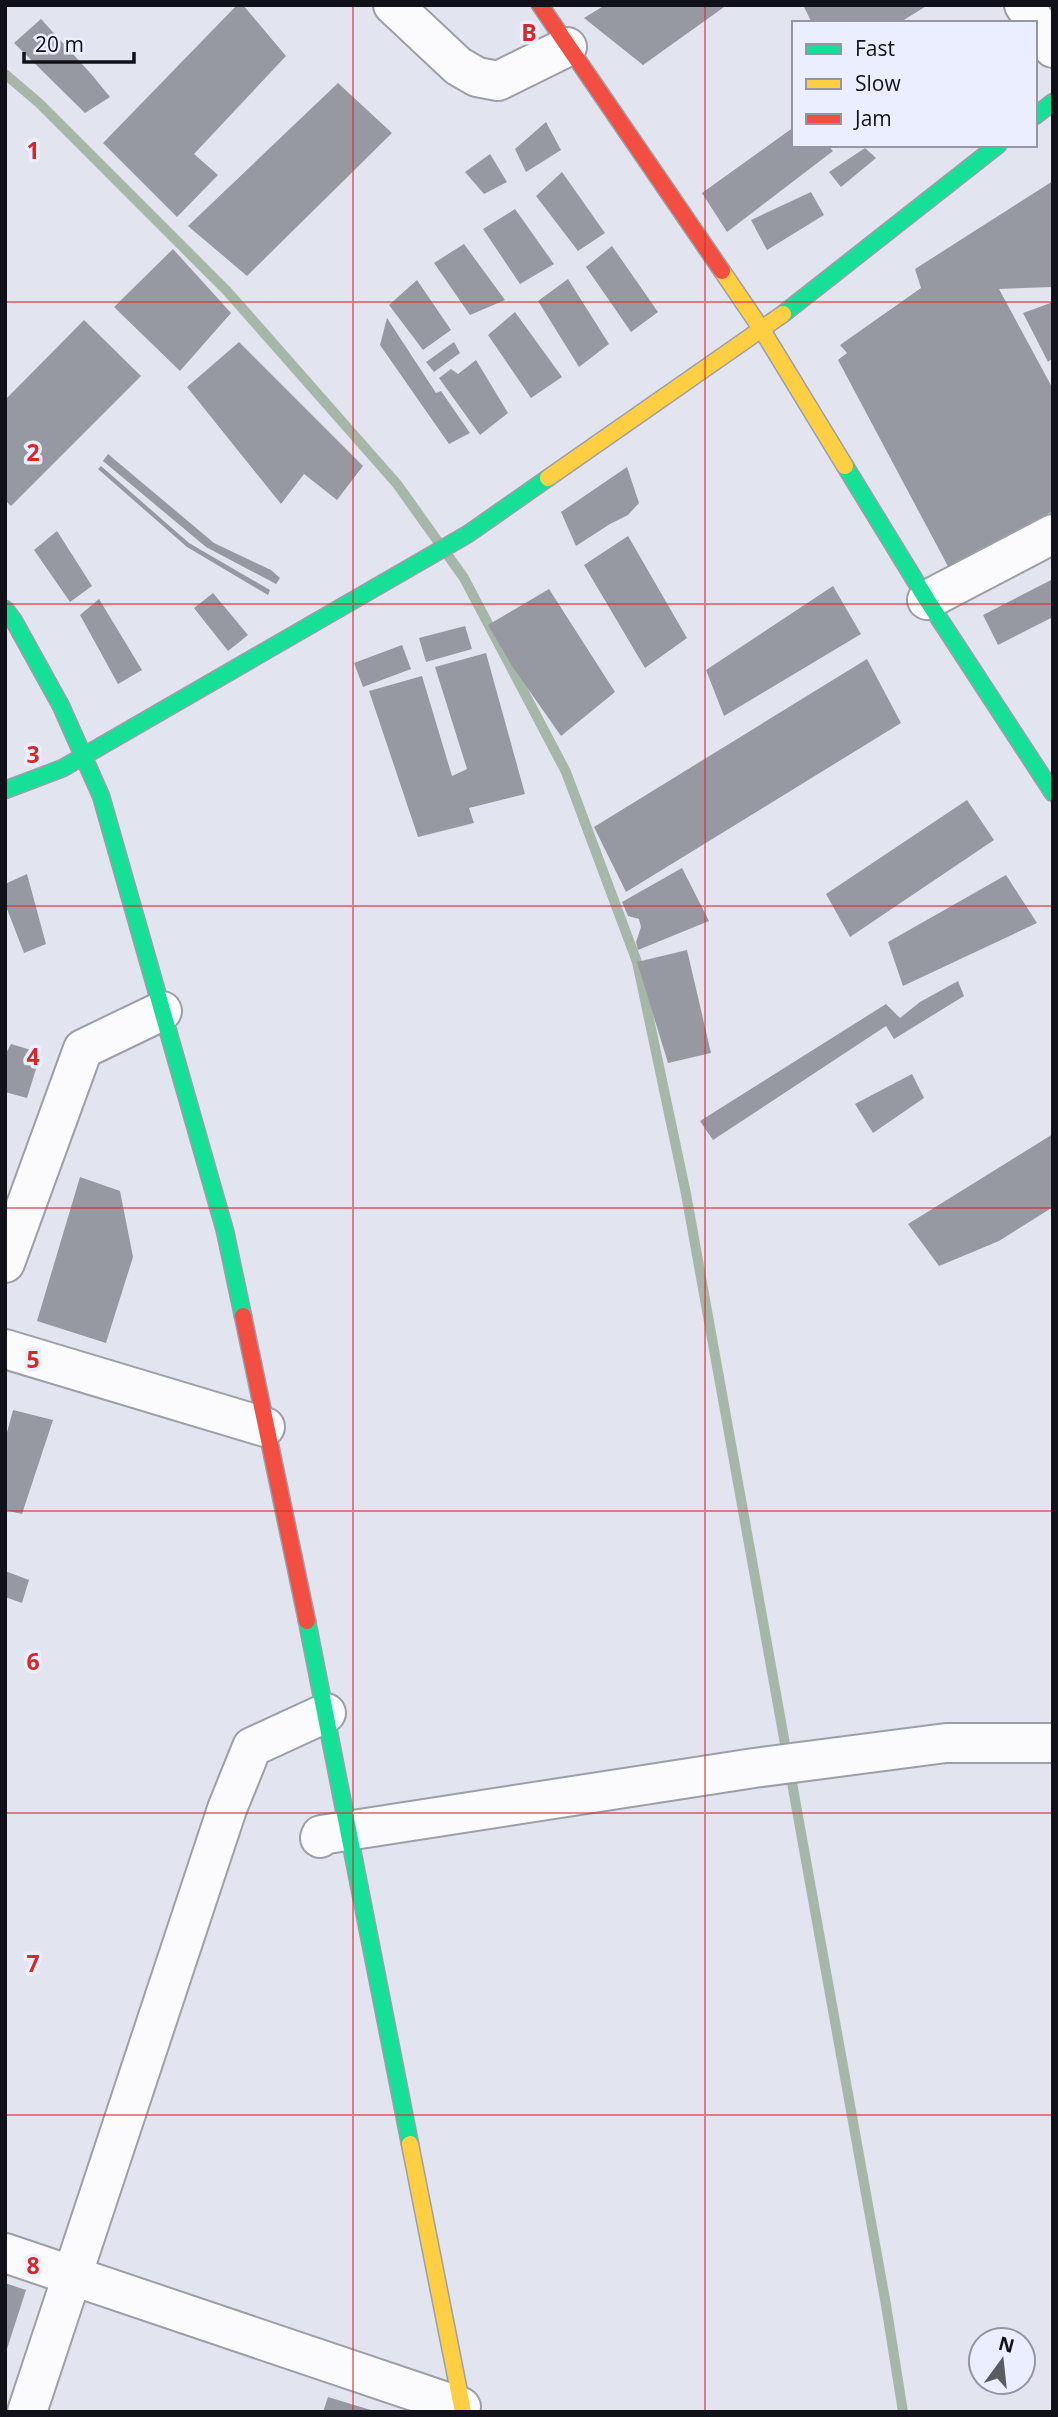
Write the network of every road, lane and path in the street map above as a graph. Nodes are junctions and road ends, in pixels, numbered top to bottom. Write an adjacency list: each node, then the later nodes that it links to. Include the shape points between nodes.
1 (393, 5): 6 (street, via 458,66 477,77 498,81)
2 (540, 5): 6 (street)
3 (1024, 5): 4 (street)
4 (1035, 21)
5 (1037, 24): 7 (street)
6 (567, 47): 11 (street)
7 (1053, 48)
8 (1053, 102): 9 (street)
9 (1037, 114)
10 (995, 147): 11 (street)
11 (762, 330): 13 (street); 15 (street, via 468,534)
12 (1053, 534): 13 (street)
13 (927, 600): 17 (street)
14 (5, 610): 15 (street, via 61,706)
15 (82, 755): 16 (street, via 63,768); 18 (street, via 101,796)
16 (5, 790)
17 (1053, 793)
18 (162, 1011): 19 (street, via 83,1049); 21 (street, via 225,1231)
19 (5, 1263)
20 (5, 1349): 21 (street)
21 (264, 1427): 22 (street)
22 (326, 1713): 24 (street); 26 (street, via 252,1747 226,1809)
23 (1053, 1743): 24 (street, via 946,1743 826,1758)
24 (335, 1834): 27 (street)
25 (5, 2253): 26 (street)
26 (72, 2276): 27 (street); 28 (street)
27 (460, 2410)
28 (27, 2412)

